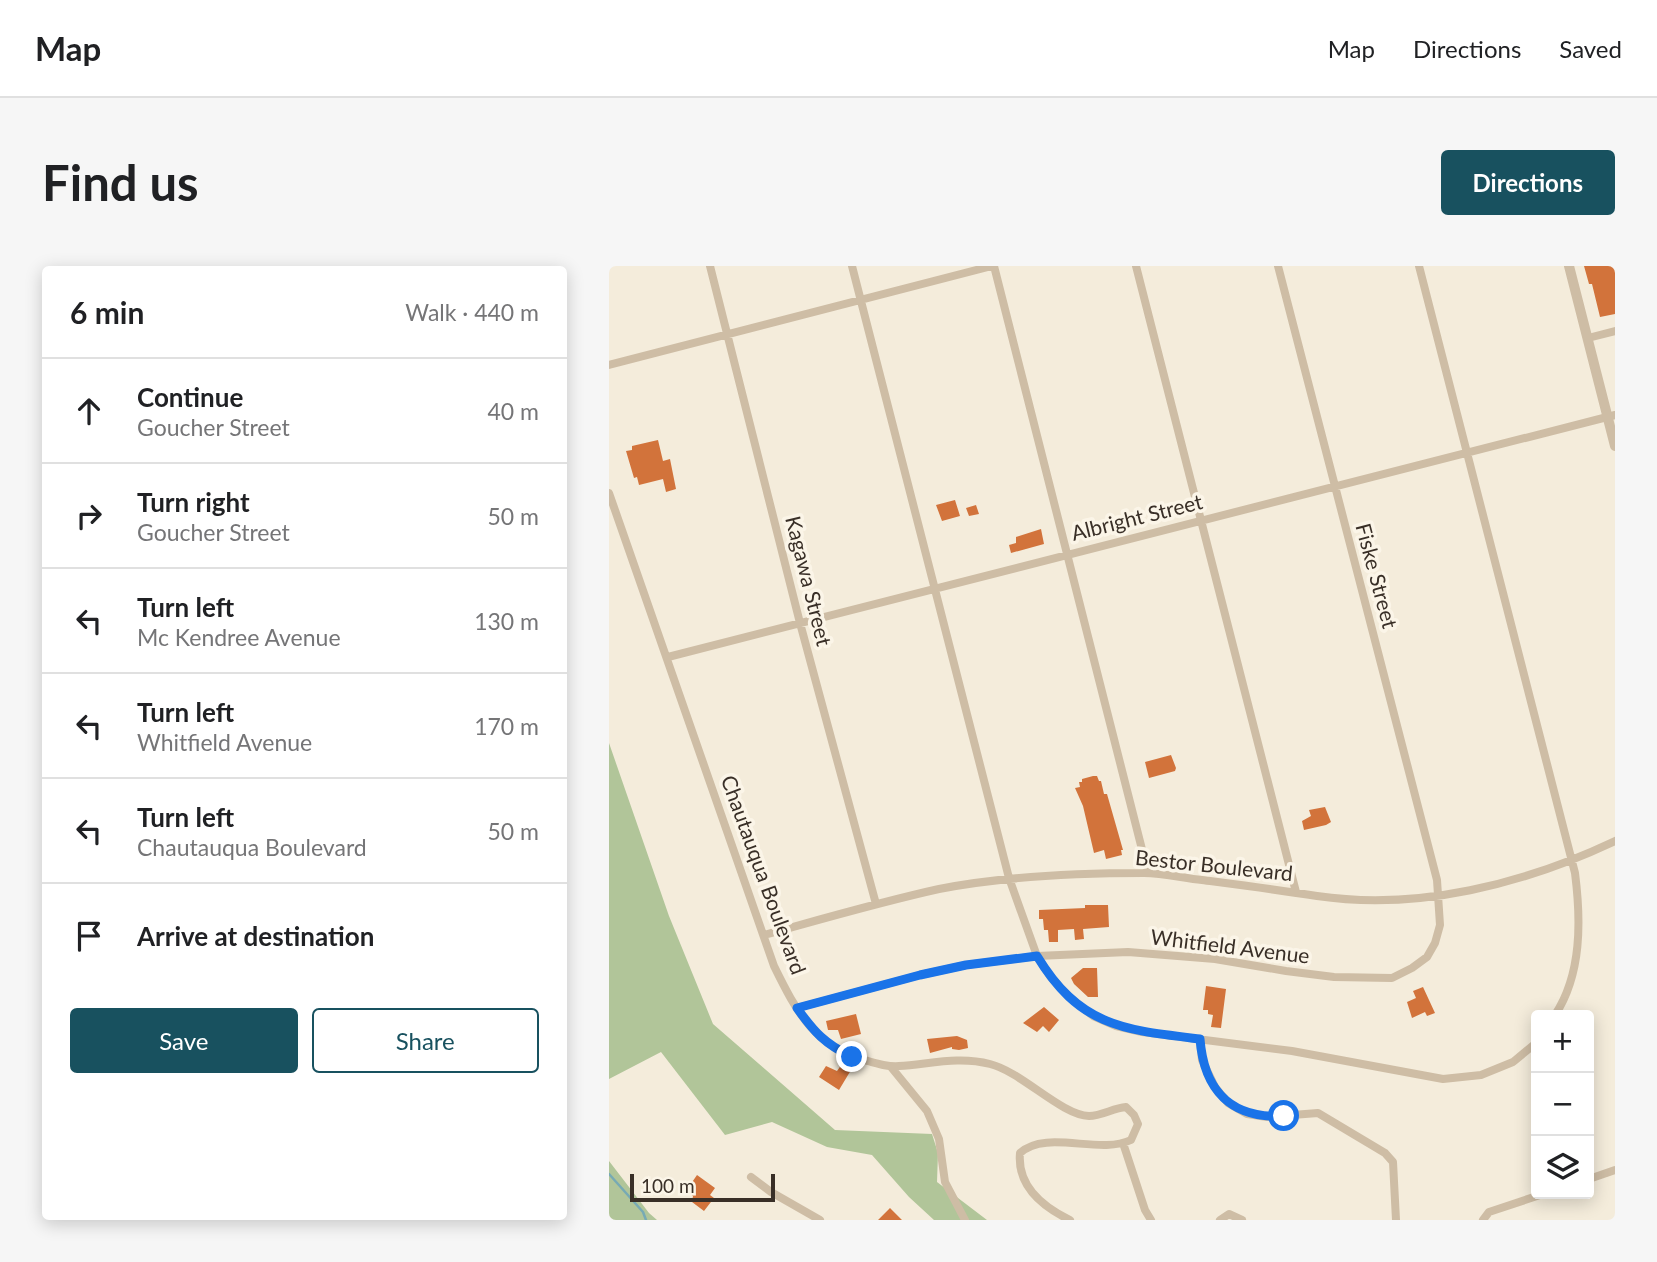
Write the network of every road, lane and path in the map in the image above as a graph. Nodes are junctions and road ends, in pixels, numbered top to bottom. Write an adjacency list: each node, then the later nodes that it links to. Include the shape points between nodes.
1 (710, 266): 10 (street, Kagawa Street)
2 (852, 266): 8 (street)
3 (993, 266): 8 (street); 19 (street)
4 (1136, 266): 18 (street)
5 (1278, 266): 16 (street, Fiske Street)
6 (1419, 266): 15 (street)
7 (1569, 266): 11 (street)
8 (860, 300): 10 (street); 20 (street)
9 (1615, 331): 11 (street)
10 (727, 335): 12 (street); 21 (street, Kagawa Street)
11 (1588, 338): 13 (street)
12 (609, 365)
13 (1611, 416): 14 (street); 15 (street, Albright Street)
14 (1615, 446)
15 (1468, 452): 16 (street, Albright Street); 24 (street)
16 (1334, 485): 18 (street, Albright Street); 28 (street, Fiske Street)
17 (609, 493): 22 (street, Chautauqua Boulevard)
18 (1202, 520): 19 (street, Albright Street); 27 (street)
19 (1067, 554): 20 (street, Albright Street); 25 (street)
20 (935, 587): 21 (street, Albright Street); 26 (street)
21 (800, 623): 22 (street, Albright Street); 29 (street, Kagawa Street)
22 (668, 657): 30 (street, Chautauqua Boulevard)
23 (1615, 841): 24 (street, Bestor Boulevard)
24 (1572, 862): 28 (street, Bestor Boulevard, via 1504,883); 33 (street, via 1579,902 1578,940 1569,986)
25 (1148, 873): 26 (street, Bestor Boulevard); 27 (street, Bestor Boulevard)
26 (1009, 878): 29 (street, Bestor Boulevard); 31 (street)
27 (1296, 892): 28 (street, Bestor Boulevard, via 1356,900)
28 (1440, 895): 31 (street, Whitfield Avenue, via 1440,925 1427,957 1392,978 1334,976 1128,952)
29 (876, 904): 30 (street, Bestor Boulevard)
30 (764, 935): 32 (street, Chautauqua Boulevard, via 774,966)
31 (1037, 956): 32 (street, Whitfield Avenue, via 966,965); 34 (street, via 1068,996 1093,1016 1142,1032)
32 (797, 1008): 36 (street, Chautauqua Boulevard, via 830,1046)
33 (1557, 1010)
34 (1200, 1039): 35 (street, via 1443,1079 1481,1075 1513,1062); 48 (street, via 1202,1060 1215,1087 1247,1114 1318,1113 1385,1153 1393,1162)
35 (1531, 1047)
36 (891, 1067): 37 (street, Chautauqua Boulevard, via 961,1060 992,1064 1075,1112 1089,1116 1125,1107 1138,1124 1131,1140); 43 (street, via 927,1111 939,1139 945,1182)
37 (1123, 1143): 44 (street, via 1041,1142 1020,1153 1025,1183 1050,1209); 45 (street)
38 (1615, 1170): 40 (street)
39 (751, 1177): 42 (street)
40 (1594, 1177)
41 (1531, 1198): 49 (street, via 1489,1212)
42 (820, 1220)
43 (965, 1220)
44 (1070, 1220)
45 (1151, 1220)
46 (1220, 1220): 47 (street, via 1229,1214)
47 (1242, 1220)
48 (1396, 1220)
49 (1483, 1220)

